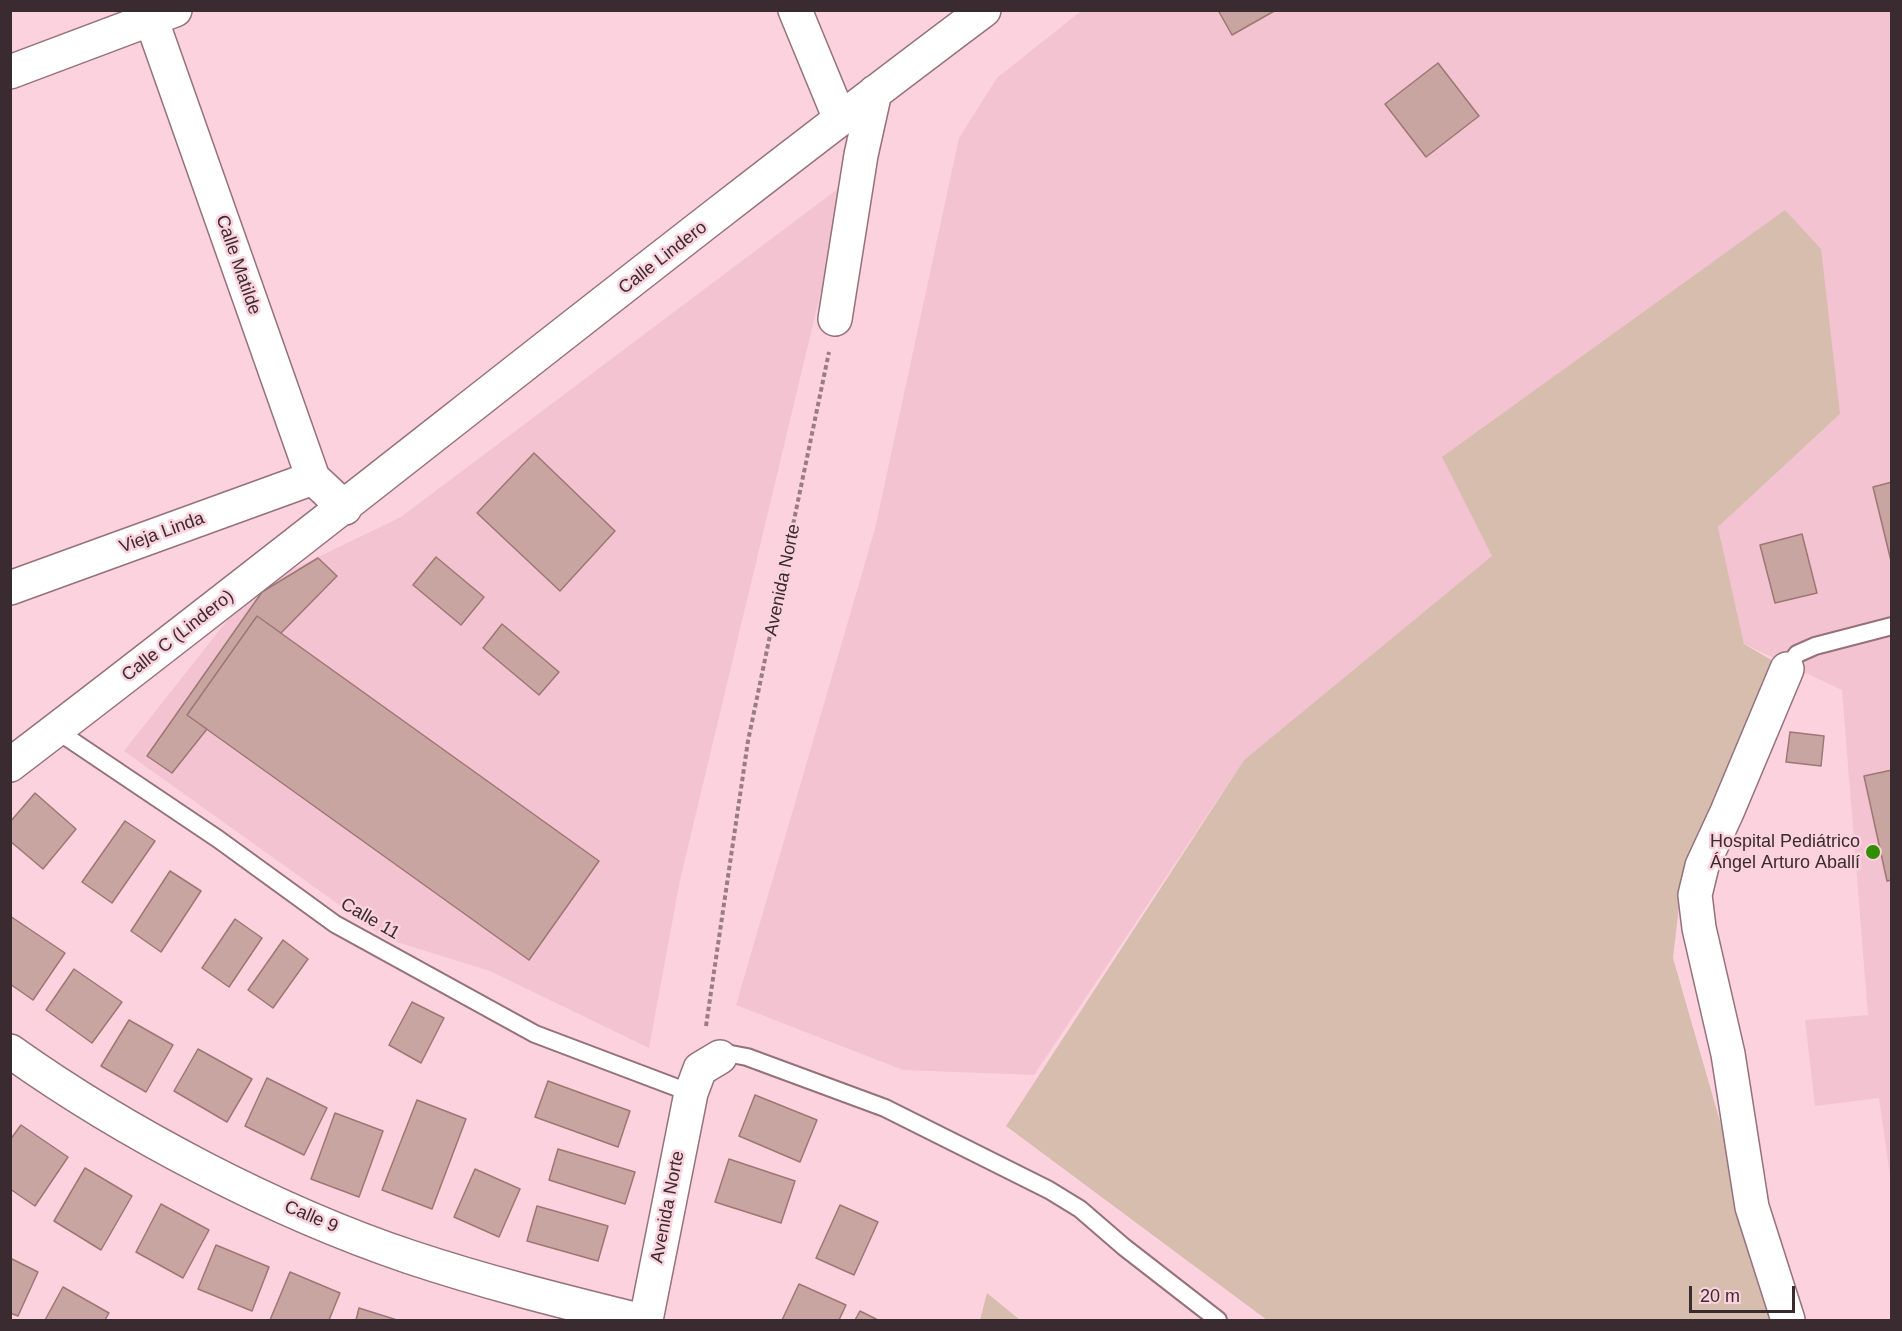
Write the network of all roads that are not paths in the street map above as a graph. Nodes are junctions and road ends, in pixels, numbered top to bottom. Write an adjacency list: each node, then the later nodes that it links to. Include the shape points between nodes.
1 (795, 10): 6 (street)
2 (984, 10): 5 (street, Calle Lindero)
3 (158, 13): 4 (street); 8 (street, Calle Matilde)
4 (10, 72)
5 (875, 92): 6 (street, Calle Lindero); 7 (street)
6 (840, 119): 9 (street, Calle Lindero)
7 (835, 319)
8 (313, 478): 9 (street, Calle Matilde); 10 (street, Vieja Linda)
9 (345, 508): 13 (street, Calle C (Lindero))
10 (10, 588)
11 (1892, 626): 12 (lane, via 1815,646 1797,654)
12 (1787, 669): 20 (street, via 1702,866 1695,895 1728,1054 1752,1207)
13 (56, 730): 14 (street, Calle C (Lindero)); 16 (lane, Calle 11, via 335,924 535,1034)
14 (10, 765)
15 (10, 1051): 17 (street, Calle 9, via 116,1119 231,1182 324,1223 408,1256 502,1286)
16 (704, 1073): 18 (street, Avenida Norte); 19 (lane, Calle 11, via 731,1054 874,1103 1049,1190 1087,1214)
17 (638, 1320)
18 (646, 1320)
19 (1218, 1320)
20 (1788, 1320)

